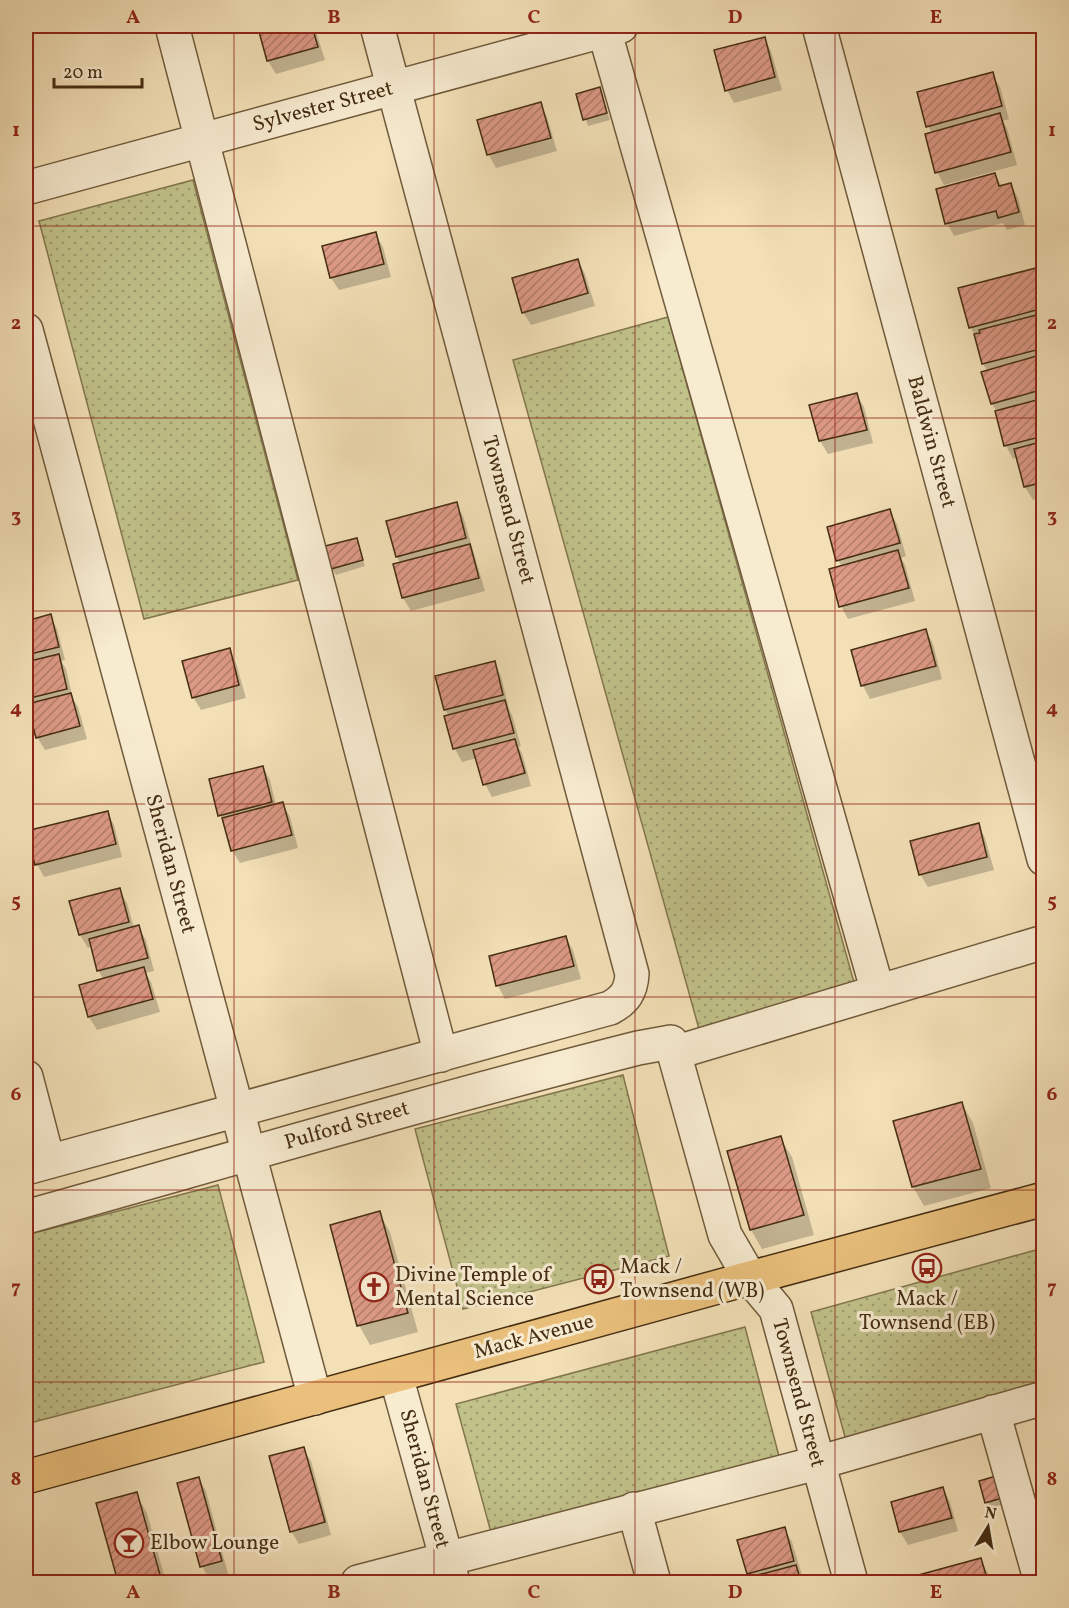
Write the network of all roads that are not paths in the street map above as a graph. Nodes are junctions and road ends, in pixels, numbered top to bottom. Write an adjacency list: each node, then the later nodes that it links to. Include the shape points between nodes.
1 (172, 26): 6 (street)
2 (377, 26): 5 (street, Townsend Street)
3 (819, 26): 9 (street, Baldwin Street)
4 (609, 27): 5 (street, Sylvester Street); 11 (street)
5 (394, 87): 6 (street, Sylvester Street); 12 (street, Townsend Street, via 632,974)
6 (203, 140): 7 (street, Sylvester Street); 14 (street)
7 (26, 188)
8 (26, 330): 16 (street, Sheridan Street)
9 (1044, 860)
10 (1044, 942): 11 (street, Pulford Street)
11 (878, 992): 13 (street, Pulford Street)
12 (628, 994): 14 (street, Pulford Street, via 610,1008)
13 (673, 1048): 17 (street, Pulford Street, via 630,1050); 21 (street, Townsend Street, via 725,1235)
14 (441, 1055): 16 (street, Pulford Street)
15 (26, 1077): 18 (street)
16 (236, 1110): 17 (street, Sheridan Street); 18 (street, Pulford Street)
17 (249, 1155): 20 (street, Pulford Street); 23 (street, Sheridan Street)
18 (37, 1165)
19 (1044, 1199): 21 (main road, Mack Avenue)
20 (26, 1217)
21 (750, 1278): 22 (main road, Mack Avenue); 26 (street, Townsend Street, via 776,1310)
22 (396, 1376): 23 (main road, Mack Avenue); 29 (street, Sheridan Street)
23 (315, 1398): 27 (main road, Mack Avenue)
24 (1044, 1398): 25 (street)
25 (993, 1412): 26 (street); 33 (street)
26 (817, 1463): 28 (street); 32 (street, Townsend Street)
27 (26, 1477)
28 (634, 1509): 29 (street); 31 (street)
29 (450, 1571): 30 (street)
30 (358, 1582)
31 (654, 1582)
32 (850, 1582)
33 (1041, 1582)

